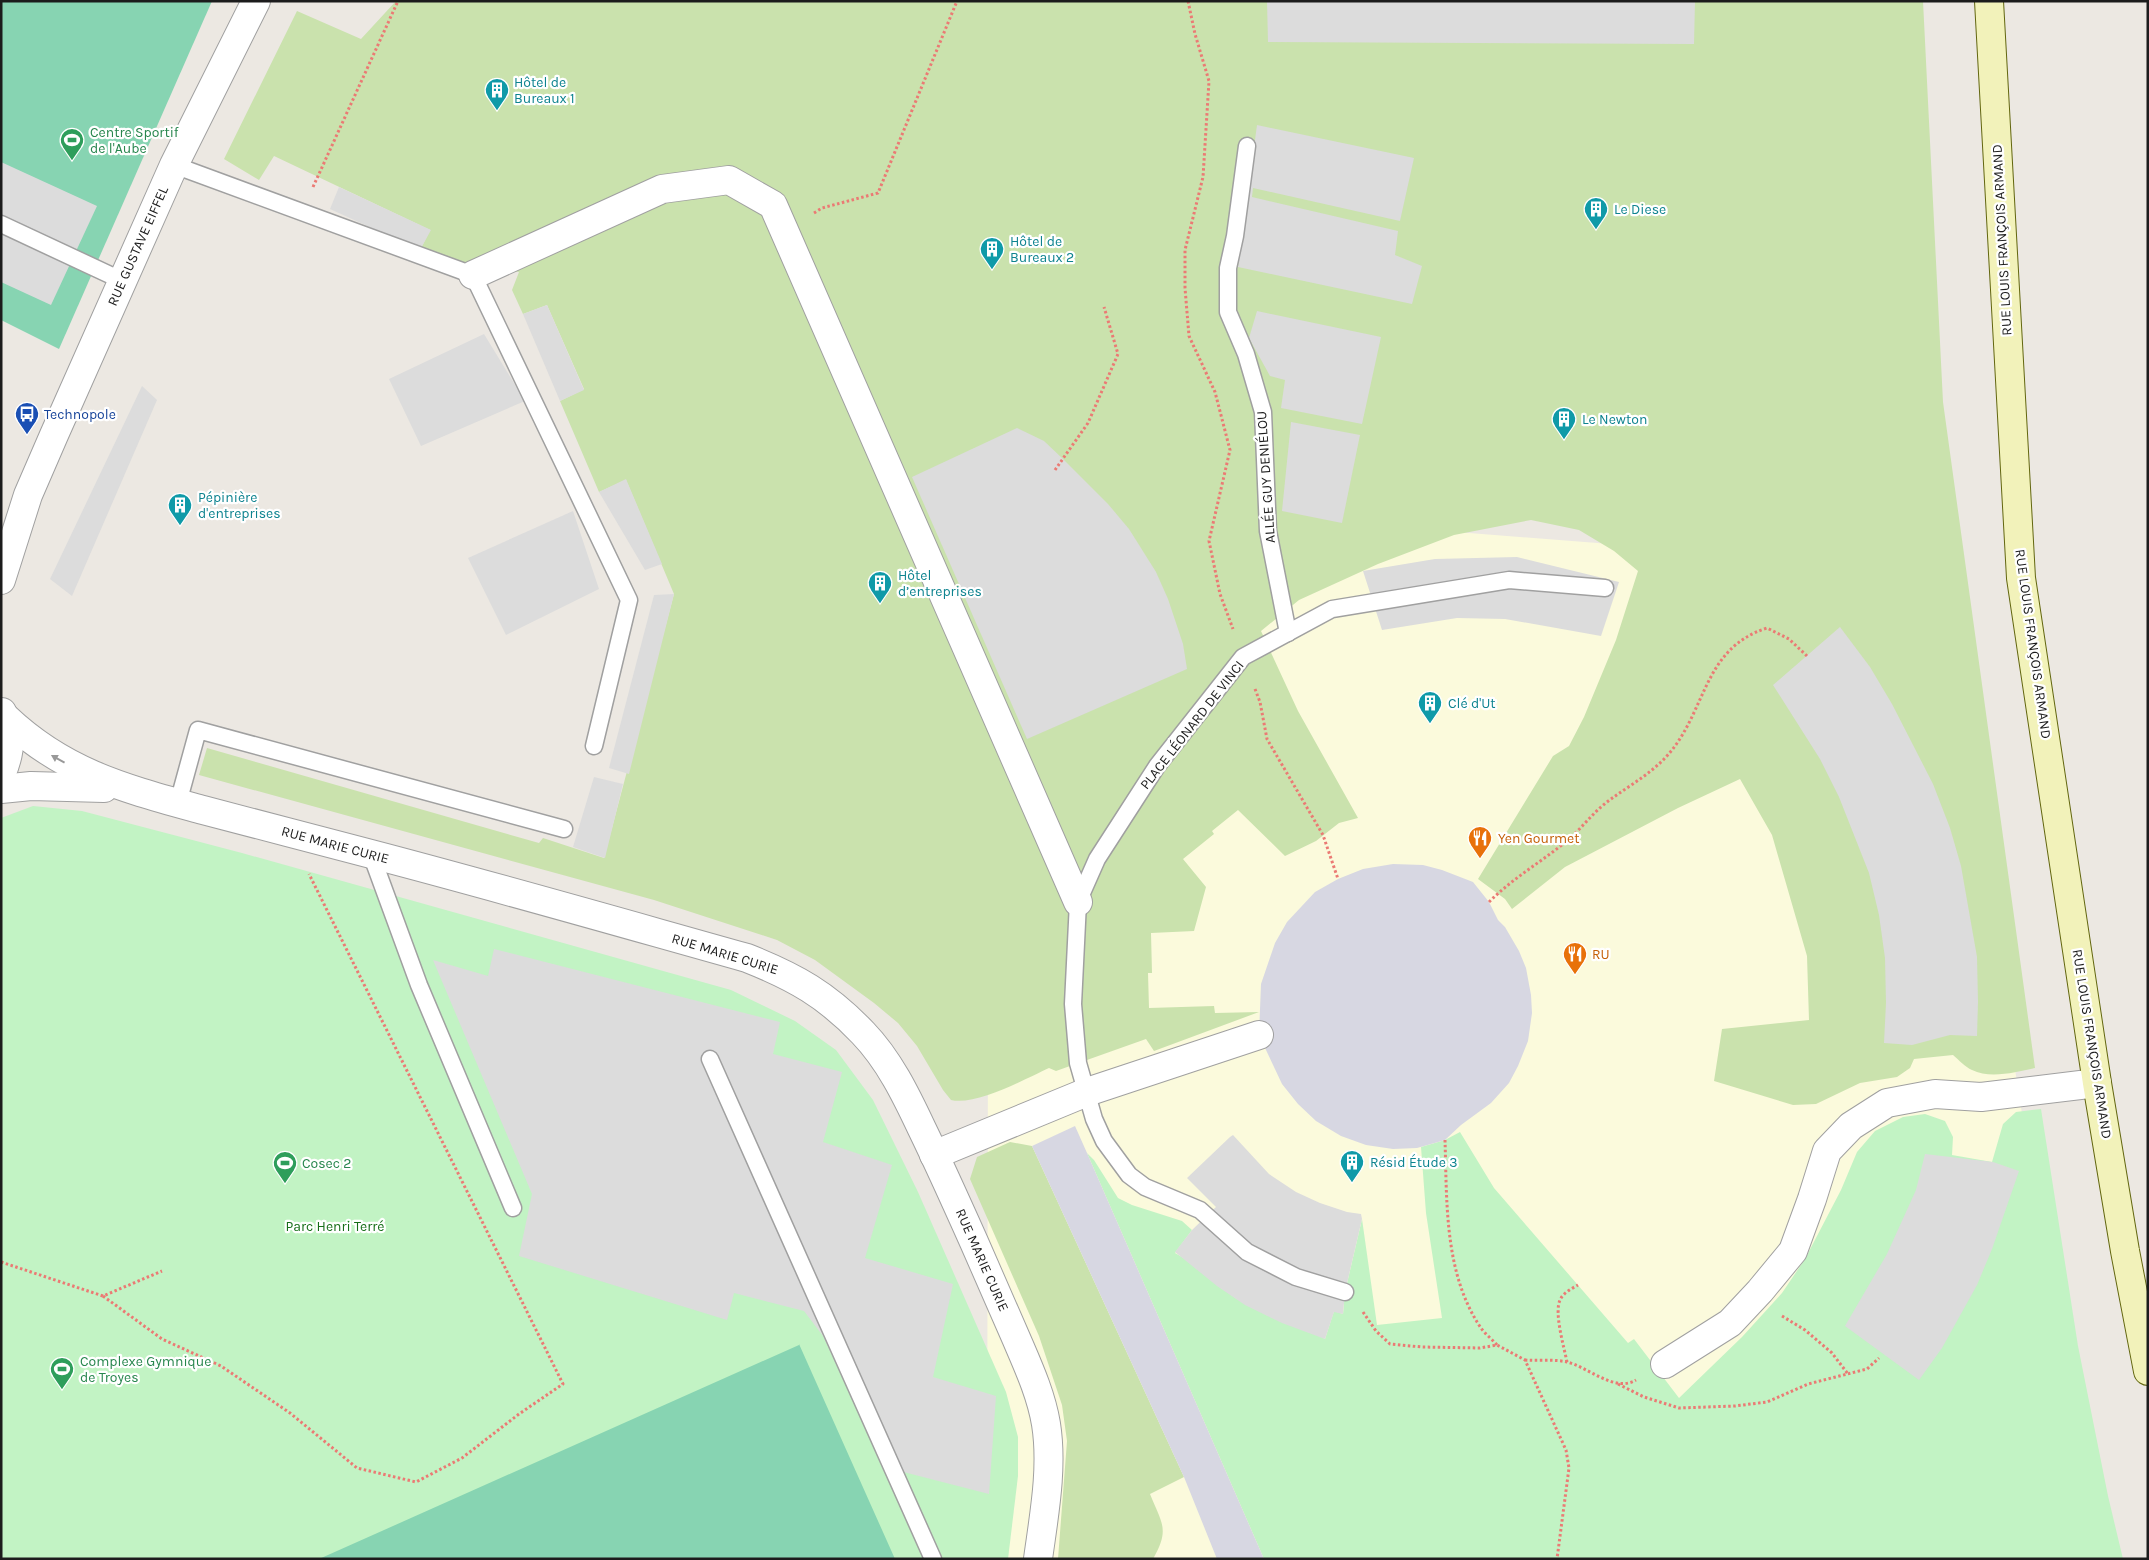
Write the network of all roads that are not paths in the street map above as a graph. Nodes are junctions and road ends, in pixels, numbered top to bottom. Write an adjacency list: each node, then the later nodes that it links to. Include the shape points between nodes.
1 (256, 1): 4 (street, RUE GUSTAVE EIFFEL)
2 (1989, 1): 24 (street, RUE LOUIS FRANÇOIS ARMAND, via 2022,578)
3 (1247, 146): 12 (lane, ALLÉE GUY DENIÉLOU, via 1228,268 1228,312 1246,354 1263,412 1268,530)
4 (174, 165): 6 (lane); 7 (street, RUE GUSTAVE EIFFEL)
5 (1, 224): 7 (lane)
6 (473, 275): 14 (lane, via 629,600); 21 (street, via 662,189 728,180 774,205)
7 (123, 281): 8 (street, RUE GUSTAVE EIFFEL)
8 (28, 495): 9 (street, RUE GUSTAVE EIFFEL); 10 (street, RUE GUSTAVE EIFFEL)
9 (1, 540)
10 (1, 580)
11 (1605, 588): 12 (lane, PLACE LÉONARD DE VINCI, via 1510,580 1332,609)
12 (1288, 634): 21 (lane, PLACE LÉONARD DE VINCI, via 1243,658 1157,766 1097,859)
13 (4, 715): 15 (street, via 10,738 8,758); 17 (street, RUE MARIE CURIE, one-way to 13, via 79,770 52,755 30,740)
14 (594, 746)
15 (1, 774)
16 (1, 789): 17 (street, RUE MARIE CURIE, via 61,786)
17 (135, 791): 18 (street, RUE MARIE CURIE)
18 (178, 803): 19 (lane, via 198,730); 20 (street, RUE MARIE CURIE)
19 (564, 829)
20 (371, 854): 26 (street, RUE MARIE CURIE, via 747,958 784,973 838,1008 864,1034 890,1067); 27 (lane, via 419,985)
21 (1078, 902): 25 (lane, PLACE LÉONARD DE VINCI, via 1074,1004 1078,1063)
22 (1259, 1035): 25 (street)
23 (710, 1059): 31 (lane)
24 (2097, 1082): 29 (street, via 1981,1097 1935,1094 1887,1102 1850,1126 1827,1151 1793,1251 1730,1324); 30 (street, RUE LOUIS FRANÇOIS ARMAND)
25 (1086, 1092): 26 (street); 28 (lane, PLACE LÉONARD DE VINCI, via 1104,1141 1129,1175 1145,1187 1200,1210 1247,1252 1296,1277)
26 (934, 1155): 32 (street, RUE MARIE CURIE, via 1037,1386 1046,1424 1048,1460)
27 (513, 1208)
28 (1345, 1292)
29 (1665, 1364)
30 (2148, 1371)
31 (934, 1559)
32 (1038, 1559)

